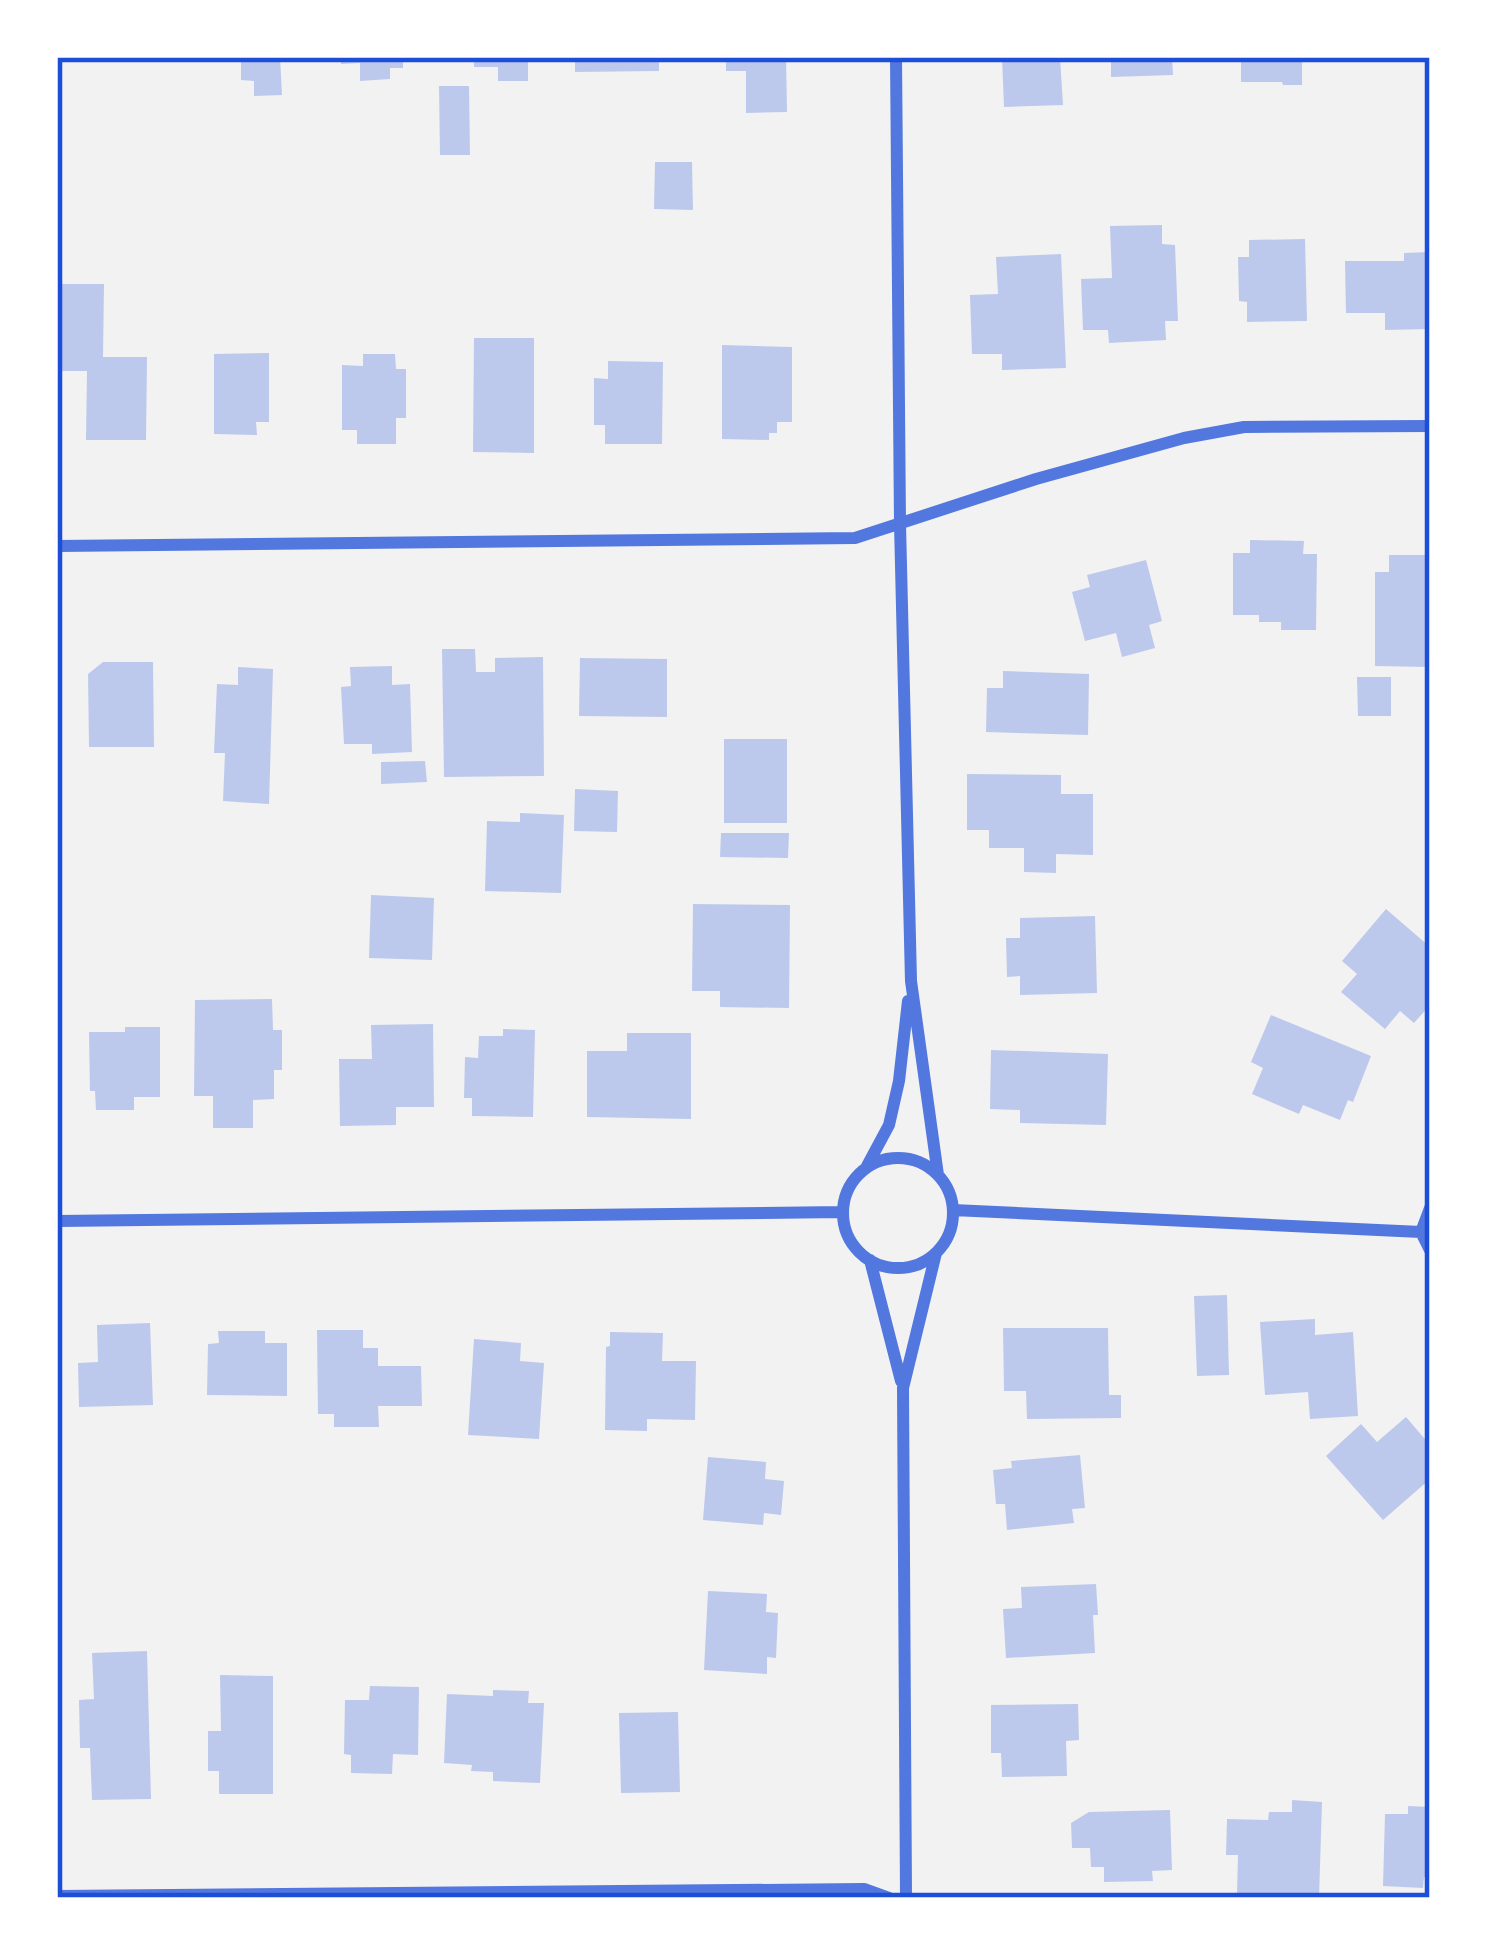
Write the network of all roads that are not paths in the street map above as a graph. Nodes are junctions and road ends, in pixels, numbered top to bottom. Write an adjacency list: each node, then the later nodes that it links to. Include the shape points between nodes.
1 (896, 57): 3 (street)
2 (1430, 426): 3 (street, via 1244,427 1184,437)
3 (901, 524): 4 (street, via 855,538); 5 (street)
4 (57, 546)
5 (911, 981): 6 (street, via 889,1126); 7 (street)
6 (867, 1167): 7 (street, via 896,1157); 10 (street, via 851,1182)
7 (938, 1175): 9 (street)
8 (1430, 1208): 12 (street)
9 (953, 1210): 12 (street); 14 (street)
10 (842, 1213): 11 (street); 15 (street, via 847,1234)
11 (57, 1220)
12 (1421, 1232): 13 (street)
13 (1430, 1250)
14 (936, 1253): 15 (street, via 904,1268); 16 (street)
15 (870, 1260): 16 (street)
16 (903, 1388): 19 (street)
17 (57, 1896): 18 (street, via 864,1889)
18 (890, 1898)
19 (906, 1898)

